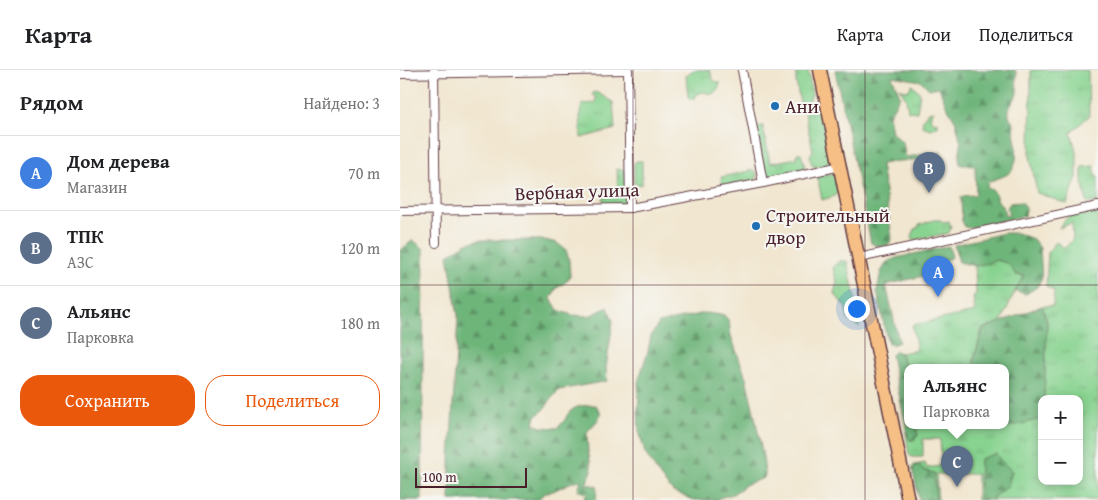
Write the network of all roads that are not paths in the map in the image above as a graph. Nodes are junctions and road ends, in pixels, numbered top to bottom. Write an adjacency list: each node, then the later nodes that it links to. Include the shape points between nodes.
1 (627, 70): 4 (street); 9 (street)
2 (742, 70): 7 (street)
3 (820, 70): 6 (main road)
4 (434, 72): 5 (street); 10 (street)
5 (400, 74)
6 (840, 166): 7 (street, Вербная улица); 13 (main road)
7 (763, 183): 9 (street, Вербная улица)
8 (1098, 206): 13 (street)
9 (630, 208): 10 (street, Вербная улица)
10 (436, 210): 11 (street, Вербная улица); 12 (street)
11 (400, 211)
12 (436, 244)
13 (859, 258): 14 (main road)
14 (908, 500)

